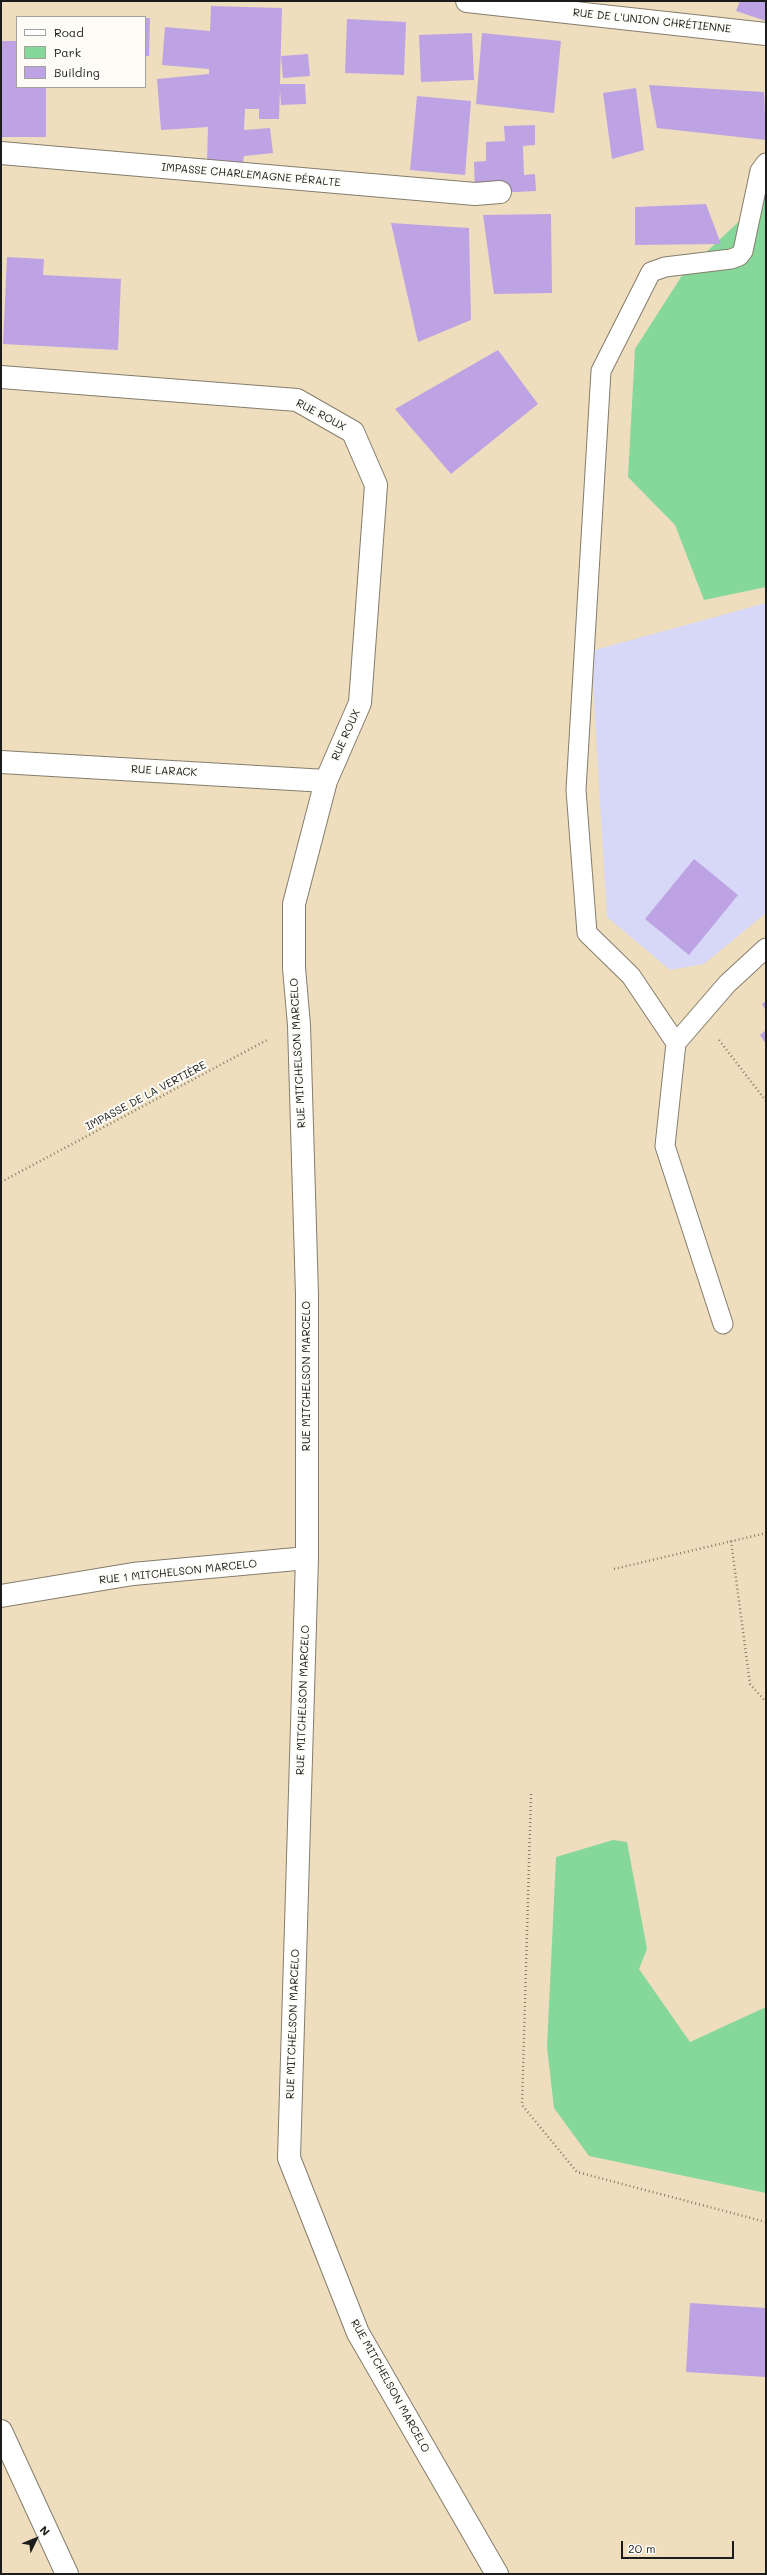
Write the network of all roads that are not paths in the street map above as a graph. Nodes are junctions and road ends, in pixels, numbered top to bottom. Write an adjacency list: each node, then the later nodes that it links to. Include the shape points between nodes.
1 (467, 1): 2 (street, RUE DE L'UNION CHRÉTIENNE)
2 (766, 34)
3 (1, 153): 5 (street, IMPASSE CHARLEMAGNE PÉRALTE, via 467,193)
4 (766, 163): 10 (lane, via 760,171 743,251 731,259 664,267 651,272 601,372 576,790 587,933 631,976)
5 (500, 192)
6 (1, 377): 8 (street, RUE ROUX, via 297,400 353,432 376,485 360,703)
7 (1, 762): 8 (street, RUE LARACK)
8 (326, 781): 12 (street, RUE MITCHELSON MARCELO, via 294,904 307,1294)
9 (766, 948): 10 (lane, via 727,984)
10 (676, 1043): 11 (lane, via 666,1146)
11 (723, 1324)
12 (307, 1558): 13 (street, RUE 1 MITCHELSON MARCELO, via 133,1574); 16 (street, RUE MITCHELSON MARCELO, via 289,2158 358,2333)
13 (1, 1596)
14 (1, 2431): 15 (street)
15 (67, 2574)
16 (497, 2574)

